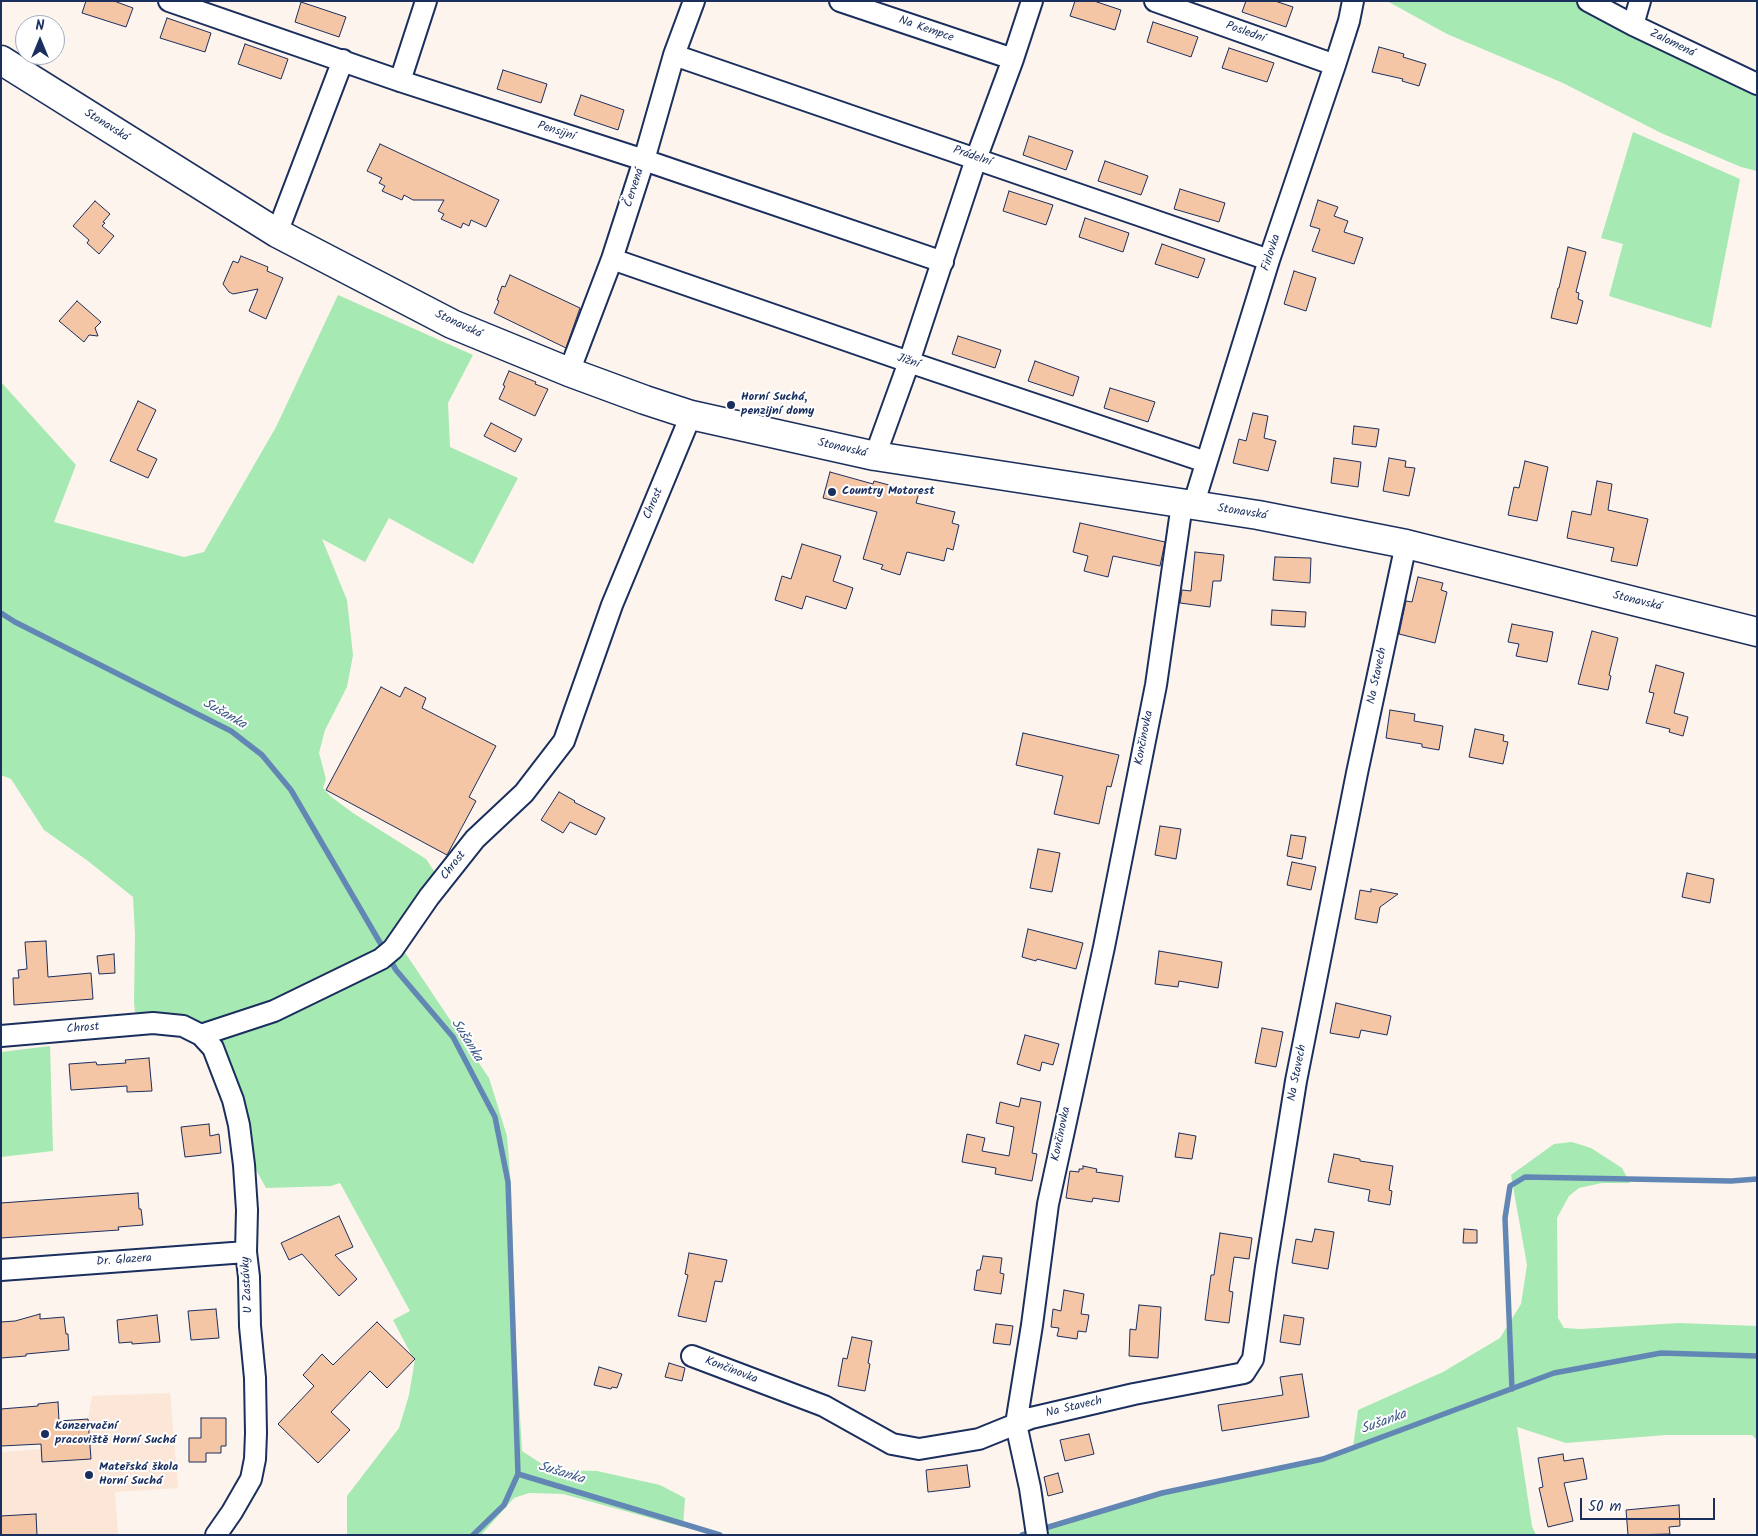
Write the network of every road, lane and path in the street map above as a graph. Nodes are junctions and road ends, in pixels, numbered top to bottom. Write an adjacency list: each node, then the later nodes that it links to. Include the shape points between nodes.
1 (169, 1): 14 (street, Pensijní)
2 (426, 1): 16 (street)
3 (694, 1): 11 (street, Červená)
4 (840, 1): 12 (street, Na Kempce)
5 (1032, 1): 12 (street)
6 (1155, 1): 15 (street, Poslední)
7 (1353, 1): 15 (street, Firlovka)
8 (1588, 1): 10 (street, Zalomená)
9 (1640, 1): 10 (street)
10 (1633, 25): 17 (street, Zalomená)
11 (674, 54): 18 (street, Prádelní); 19 (street, Červená)
12 (1013, 59): 18 (street)
13 (1, 60): 20 (main road, Stonavská)
14 (343, 60): 16 (street, Pensijní); 20 (street)
15 (1335, 65): 22 (street, Firlovka)
16 (400, 80): 19 (street, Pensijní)
17 (1757, 84)
18 (976, 159): 22 (street, Prádelní); 23 (street)
19 (644, 160): 21 (street, Červená); 23 (street, Pensijní)
20 (277, 233): 25 (main road, Stonavská, via 452,324)
21 (612, 259): 24 (street, Jižní); 25 (street, Červená)
22 (1269, 260): 28 (street, Firlovka)
23 (943, 262): 24 (street)
24 (909, 362): 27 (street); 28 (street, Jižní)
25 (568, 372): 26 (main road, Stonavská)
26 (691, 415): 27 (main road, Stonavská); 32 (street, Chrost, via 612,605 564,741 524,793 475,839 387,954 274,1011)
27 (876, 456): 29 (main road, Stonavská)
28 (1206, 462): 29 (street, Firlovka)
29 (1188, 505): 30 (main road, Stonavská); 37 (street, Končinovka, via 1104,947 1048,1204)
30 (1406, 544): 31 (main road, Stonavská); 37 (street, Na Stavech, via 1296,1081 1253,1359 1244,1373 1134,1394)
31 (1757, 632)
32 (201, 1035): 33 (street, Chrost, via 183,1026 153,1023); 34 (street, U Zastávky, via 213,1048 233,1100 245,1183)
33 (1, 1036)
34 (246, 1252): 35 (street, Dr. Glazera); 39 (street, U Zastávky, via 255,1378 255,1459 251,1479)
35 (1, 1270)
36 (692, 1356): 37 (street, Končinovka, via 824,1406 892,1444 919,1449 979,1439)
37 (1016, 1424): 38 (street)
38 (1036, 1528)
39 (216, 1535)

